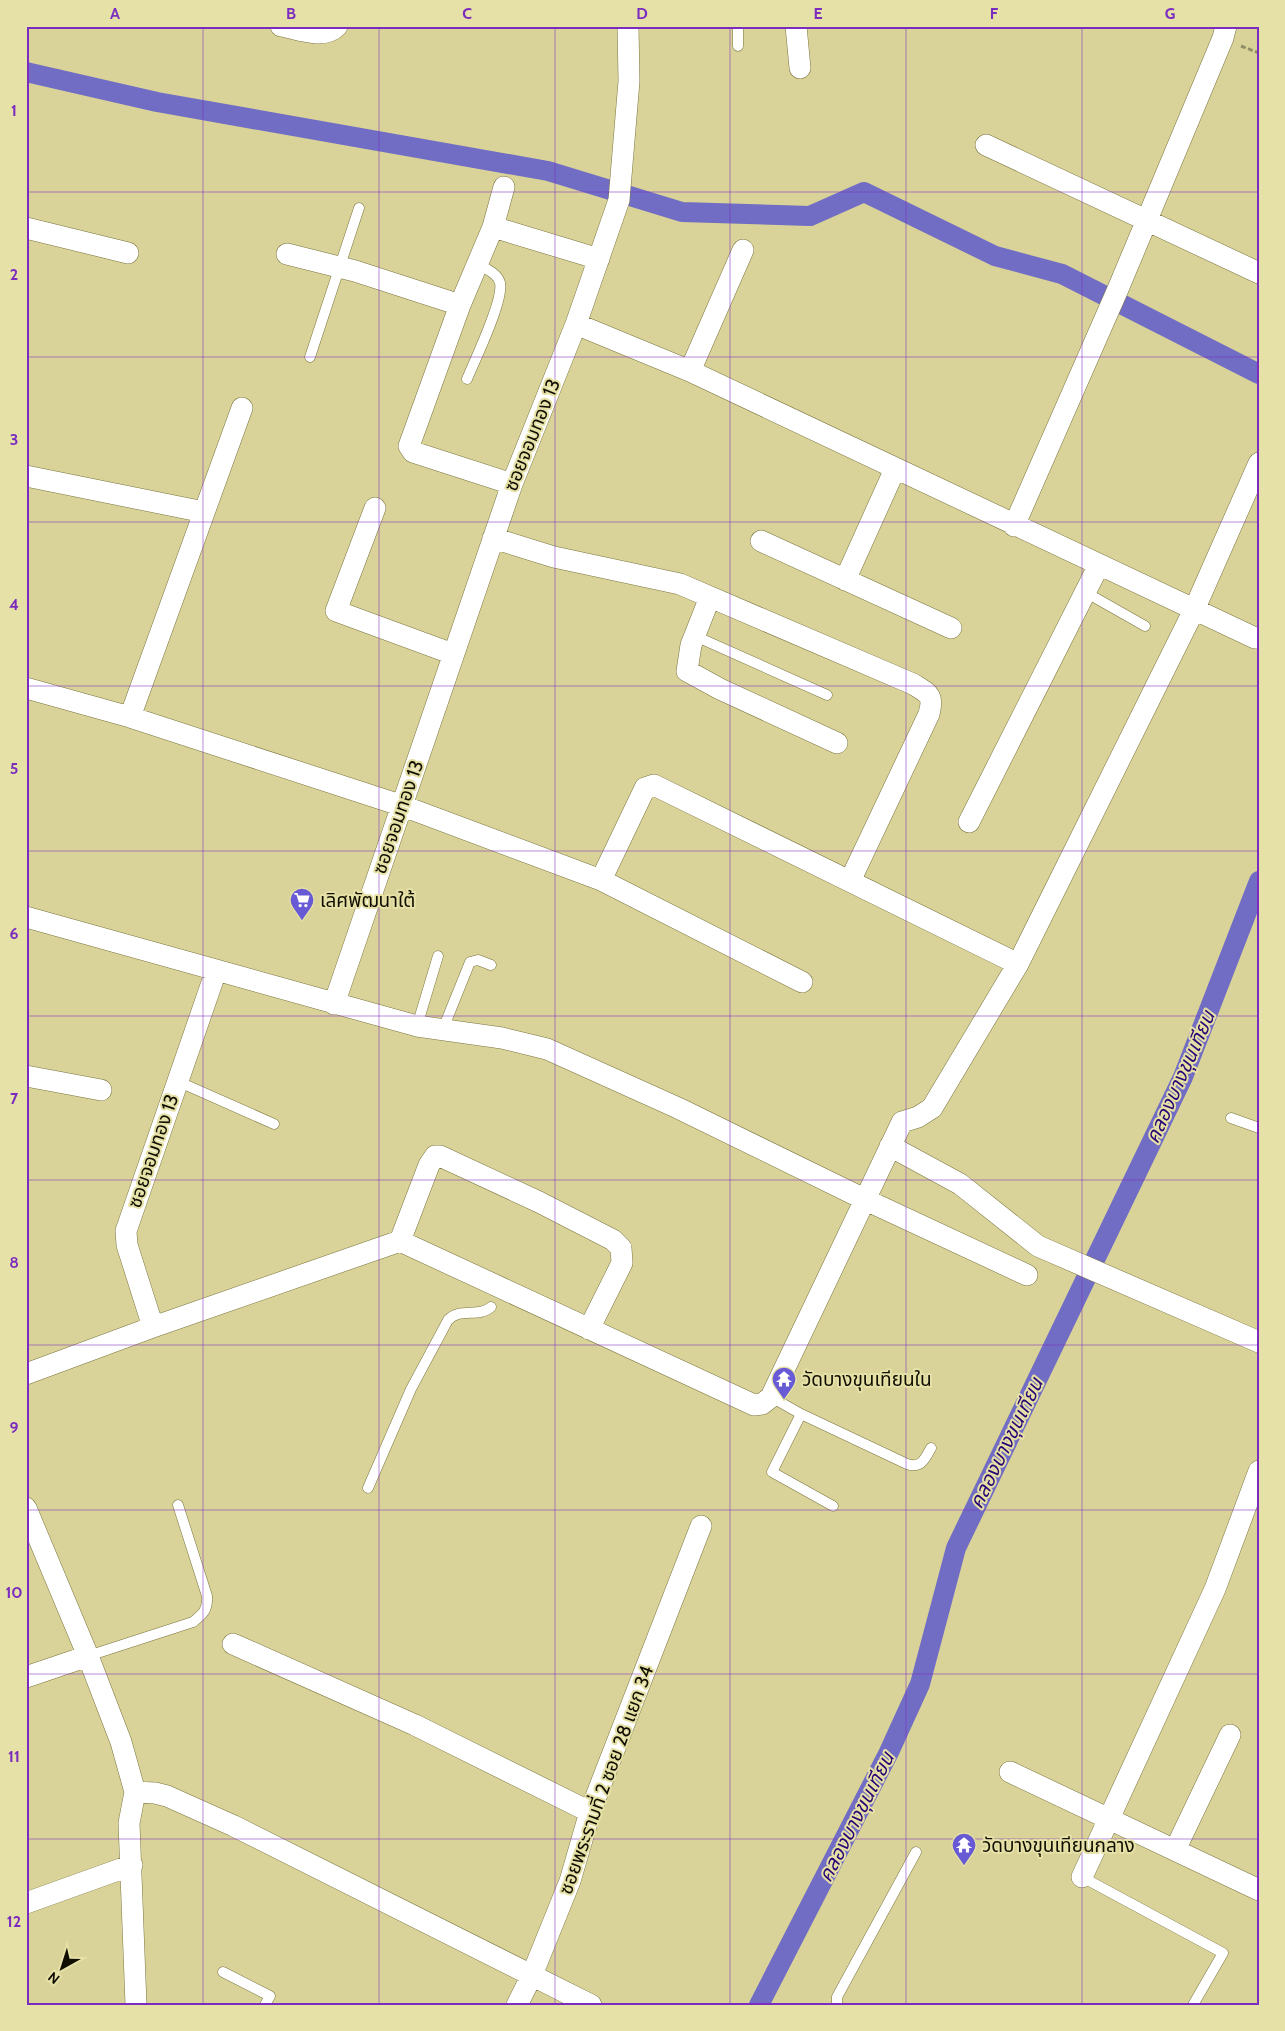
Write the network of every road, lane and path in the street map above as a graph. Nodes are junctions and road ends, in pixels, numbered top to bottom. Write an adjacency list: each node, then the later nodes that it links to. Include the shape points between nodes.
1 (281, 26): 2 (street, via 320,34 329,33)
2 (337, 26)
3 (628, 26): 18 (street, ซอยจอมทอง 13, via 629,81 620,200)
4 (738, 26): 7 (lane)
5 (796, 26): 8 (street)
6 (1226, 26): 12 (street)
7 (738, 46)
8 (800, 68)
9 (986, 145): 12 (street)
10 (504, 187): 13 (street)
11 (359, 208): 20 (lane)
12 (1146, 220): 21 (street); 34 (street)
13 (493, 227): 18 (street); 19 (street)
14 (26, 228): 16 (street)
15 (743, 250): 25 (street)
16 (128, 253)
17 (287, 254): 20 (street)
18 (599, 259): 23 (street, ซอยจอมทอง 13)
19 (477, 263): 22 (street); 26 (lane, via 496,274 500,291 496,309)
20 (341, 267): 22 (street); 24 (lane)
21 (1259, 273)
22 (460, 305): 31 (street, via 410,441 410,449)
23 (576, 324): 25 (street); 31 (street, ซอยจอมทอง 13)
24 (310, 357)
25 (690, 371): 29 (street)
26 (467, 379)
27 (242, 408): 33 (street)
28 (1259, 463): 41 (street)
29 (895, 469): 34 (street); 38 (street)
30 (26, 476): 33 (street)
31 (512, 484): 35 (street, ซอยจอมทอง 13)
32 (375, 508): 46 (street, via 336,611)
33 (204, 512): 49 (street)
34 (1014, 526): 37 (street)
35 (493, 538): 40 (street, via 554,557 680,584); 46 (street, ซอยจอมทอง 13)
36 (761, 541): 38 (street)
37 (1099, 565): 39 (street); 41 (street)
38 (845, 580): 43 (street)
39 (1085, 592): 42 (lane); 52 (street)
40 (710, 597): 44 (street); 54 (street, via 913,684 932,701 929,714)
41 (1194, 610): 45 (street); 57 (street)
42 (1145, 626)
43 (950, 628)
44 (695, 636): 48 (lane); 50 (street, via 687,663 687,671 693,676)
45 (1255, 638)
46 (453, 654): 51 (street, ซอยจอมทอง 13)
47 (26, 688): 49 (street)
48 (827, 695)
49 (130, 717): 51 (street)
50 (837, 743)
51 (402, 806): 53 (street); 61 (street, ซอยจอมทอง 13)
52 (969, 822)
53 (601, 880): 54 (street, via 645,788 654,785); 60 (street)
54 (850, 881): 57 (street)
55 (26, 917): 59 (street)
56 (438, 956): 62 (lane)
57 (1018, 964): 70 (street, via 932,1108 904,1121)
58 (491, 965): 63 (lane, via 478,960 470,962)
59 (216, 971): 61 (street); 65 (street, ซอยจอมทอง 13)
60 (802, 982)
61 (334, 1004): 62 (street)
62 (417, 1026): 63 (street)
63 (442, 1029): 71 (street, via 547,1049 678,1108)
64 (26, 1076): 66 (street)
65 (178, 1081): 68 (lane); 75 (street, ซอยจอมทอง 13, via 126,1231 127,1245)
66 (101, 1090)
67 (1231, 1118): 69 (lane)
68 (274, 1124)
69 (1259, 1128)
70 (890, 1146): 71 (street); 77 (street, via 960,1184 1038,1246)
71 (866, 1200): 73 (street); 79 (street)
72 (400, 1241): 75 (street); 76 (street, via 499,1292); 76 (street, via 435,1156 539,1202 613,1240 621,1248 622,1263)
73 (1027, 1275)
74 (491, 1307): 83 (lane, via 482,1313 454,1314 448,1320 411,1389)
75 (153, 1327): 78 (street)
76 (590, 1329): 79 (street, via 754,1405 762,1404)
77 (1259, 1342)
78 (26, 1374)
79 (771, 1397): 80 (lane)
80 (801, 1414): 81 (lane, via 911,1466 922,1464); 85 (lane, via 772,1472)
81 (931, 1448)
82 (1259, 1471): 95 (street, via 1215,1590)
83 (368, 1488)
84 (178, 1505): 89 (lane, via 208,1606 193,1622)
85 (833, 1506)
86 (26, 1508): 89 (street)
87 (701, 1526): 94 (street, ซอยพระรามที่ 2 ซอย 28 แยก 34)
88 (233, 1644): 94 (street, via 415,1725)
89 (88, 1656): 90 (street); 93 (street, via 121,1742)
90 (26, 1677)
91 (1230, 1735): 96 (street)
92 (1010, 1772): 95 (street)
93 (134, 1792): 98 (street, via 129,1823); 103 (street, via 155,1792 167,1796 234,1826)
94 (590, 1812): 103 (street, ซอยพระรามที่ 2 ซอย 28 แยก 34, via 570,1881)
95 (1109, 1818): 96 (street); 99 (street)
96 (1175, 1850): 100 (street)
97 (916, 1852): 108 (lane, via 837,1997)
98 (132, 1865): 101 (street); 104 (street)
99 (1082, 1877): 109 (lane, via 1222,1953)
100 (1259, 1890)
101 (26, 1904)
102 (223, 1972): 105 (lane, via 270,1996)
103 (532, 1975): 106 (street, ซอยพระรามที่ 2 ซอย 28 แยก 34); 107 (street)
104 (136, 2005)
105 (265, 2005)
106 (517, 2005)
107 (591, 2005)
108 (837, 2005)
109 (1193, 2005)

